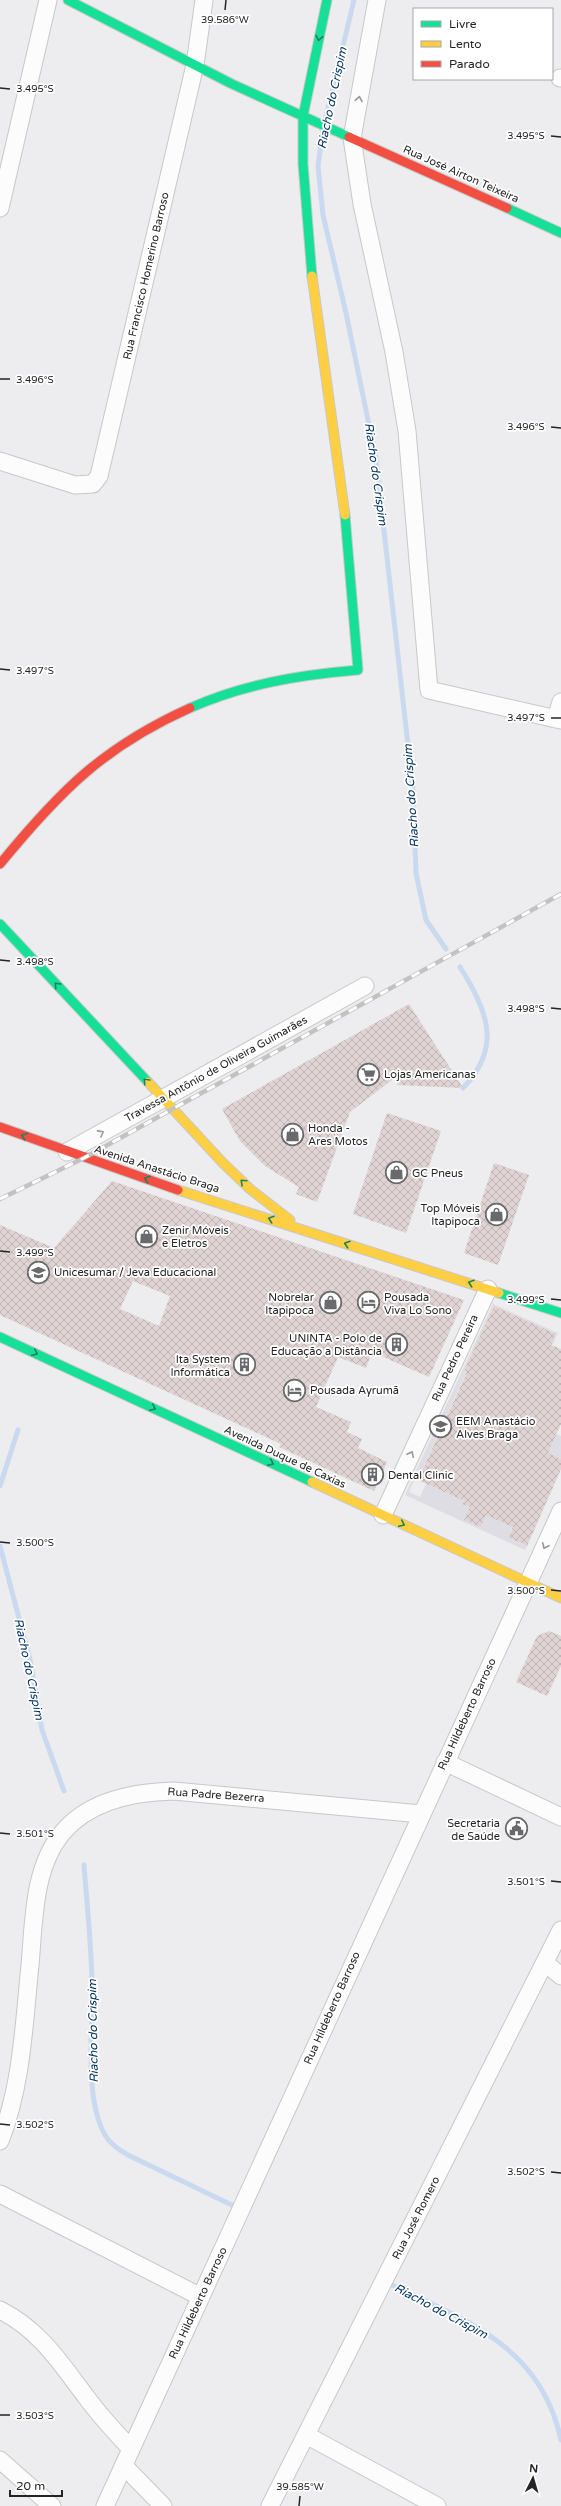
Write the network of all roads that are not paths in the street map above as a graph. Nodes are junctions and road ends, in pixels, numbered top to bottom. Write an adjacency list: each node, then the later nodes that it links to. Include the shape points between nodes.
1 (48, 0): 9 (street)
2 (68, 0): 6 (street, Rua José Airton Teixeira)
3 (204, 0): 6 (street, Rua Francisco Homerino Barroso)
4 (327, 0): 7 (street, one-way to 7)
5 (377, 0): 8 (street, one-way to 5)
6 (194, 65): 7 (street, Rua José Airton Teixeira); 11 (street, Rua Francisco Homerino Barroso, via 100,471 93,484 75,485)
7 (303, 116): 8 (street, Rua José Airton Teixeira); 14 (street, via 303,164 310,258 345,517 358,670 296,676 248,686 200,703 150,728 93,765 56,798)
8 (352, 138): 10 (street, Rua José Airton Teixeira); 13 (street, via 362,204 394,352 407,431 429,690)
9 (0, 208)
10 (561, 233)
11 (0, 461)
12 (561, 702): 13 (street)
13 (558, 720)
14 (0, 864)
15 (0, 924): 17 (street, Avenida Anastácio Braga, one-way to 15)
16 (365, 986): 17 (street, Travessa Antônio de Oliveira Guimarães)
17 (168, 1104): 19 (street, Travessa Antônio de Oliveira Guimarães, one-way to 17); 20 (street, Avenida Anastácio Braga, one-way to 17, via 250,1189)
18 (0, 1127): 19 (street, Avenida Anastácio Braga, one-way to 18)
19 (67, 1152): 20 (street, Avenida Anastácio Braga, one-way to 19)
20 (308, 1231): 21 (street, Avenida Anastácio Braga, one-way to 20)
21 (488, 1289): 22 (street, Avenida Anastácio Braga); 25 (street, Rua Pedro Pereira, one-way to 21)
22 (561, 1313)
23 (0, 1337): 25 (street, Avenida Duque de Caxias, one-way to 25)
24 (561, 1511): 26 (street, Rua Hildeberto Barroso, one-way to 26)
25 (383, 1515): 26 (street, Avenida Duque de Caxias, one-way to 26)
26 (528, 1583): 27 (street, Avenida Duque de Caxias); 28 (street, Rua Hildeberto Barroso)
27 (561, 1598)
28 (445, 1762): 29 (street, Rua Hildeberto Barroso); 30 (street)
29 (421, 1814): 34 (street, Rua Padre Bezerra, via 188,1792 146,1792 114,1799 82,1815 63,1832 44,1868 35,1912 18,2074); 36 (street, Rua Hildeberto Barroso)
30 (561, 1817)
31 (561, 1930): 32 (street, Rua José Romero)
32 (545, 1963): 33 (street); 38 (street, Rua José Romero)
33 (561, 1976)
34 (0, 2141)
35 (0, 2194): 36 (street)
36 (201, 2298): 39 (street, Rua Hildeberto Barroso)
37 (0, 2310): 39 (street, via 25,2324 39,2337)
38 (306, 2435): 42 (street); 46 (street, Rua José Romero)
39 (131, 2449): 41 (street, Rua Hildeberto Barroso)
40 (0, 2460): 43 (street)
41 (124, 2466): 44 (street, Rua Hildeberto Barroso); 45 (street)
42 (412, 2500): 47 (street)
43 (52, 2506)
44 (105, 2506)
45 (163, 2506)
46 (270, 2506)
47 (437, 2506)

